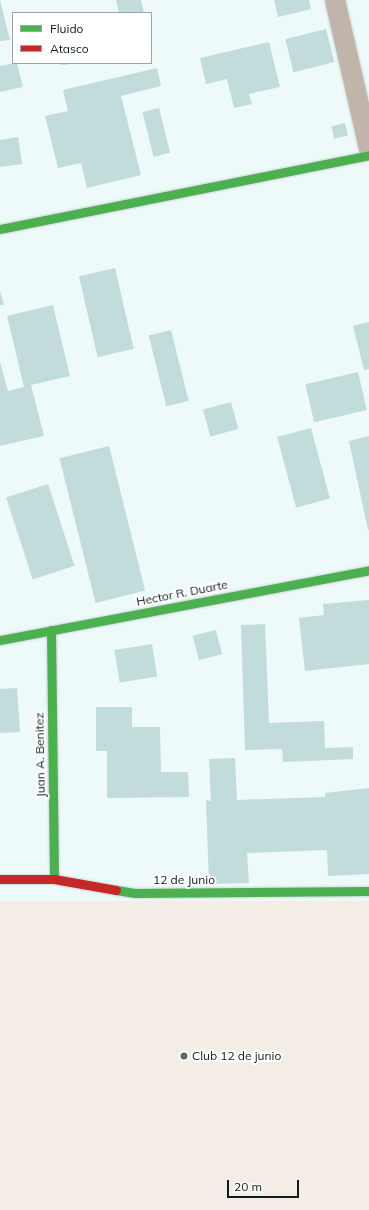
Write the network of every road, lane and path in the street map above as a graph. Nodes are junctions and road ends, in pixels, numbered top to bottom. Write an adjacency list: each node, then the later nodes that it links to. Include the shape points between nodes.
1 (335, 0): 2 (street)
2 (369, 149)
3 (369, 155): 4 (street)
4 (0, 229)
5 (369, 570): 6 (street, Hector R. Duarte)
6 (51, 630): 7 (street, Hector R. Duarte); 9 (street, Juan A. Benitez)
7 (0, 640)
8 (0, 879): 9 (street, 12 de Junio)
9 (54, 879): 10 (street, 12 de Junio, via 135,893)
10 (369, 891)

